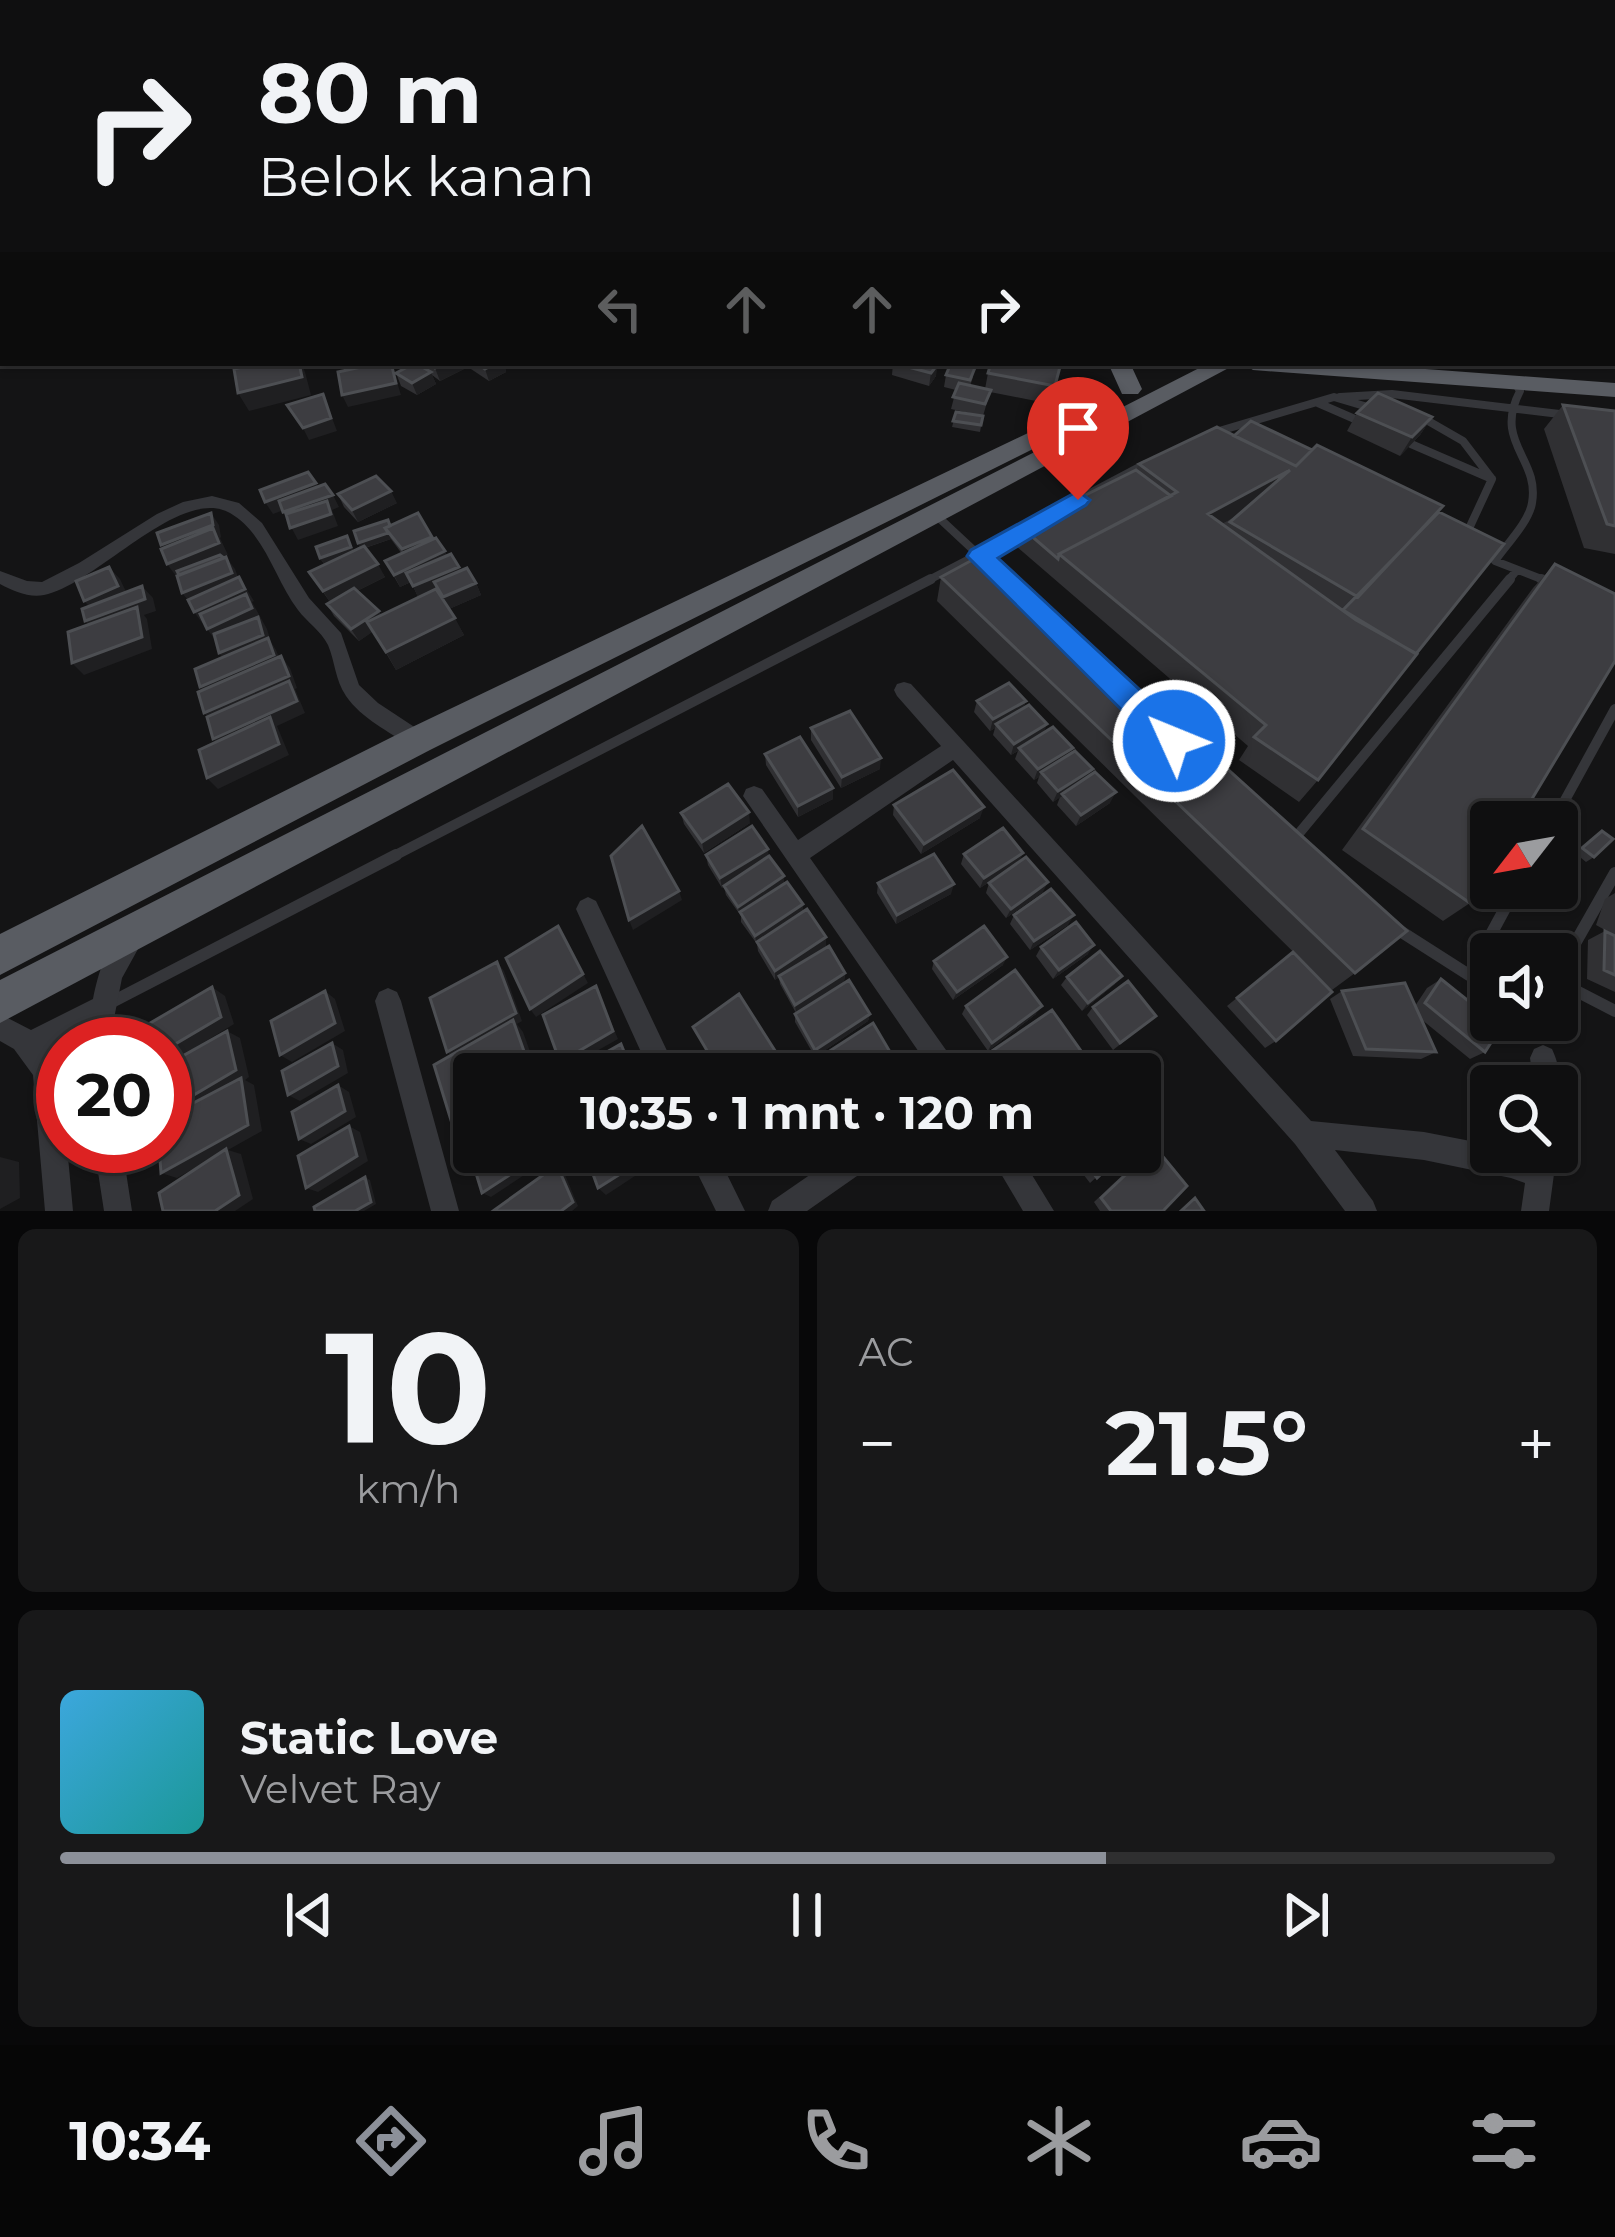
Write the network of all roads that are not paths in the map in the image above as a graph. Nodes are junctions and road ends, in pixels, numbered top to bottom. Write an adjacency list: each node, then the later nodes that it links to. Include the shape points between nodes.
1 (1214, 366): 5 (highway)
2 (1280, 366): 4 (highway)
3 (1491, 366): 6 (highway)
4 (1289, 367): 5 (highway); 8 (highway)
5 (1185, 373): 7 (highway); 24 (highway)
6 (1615, 375)
7 (1125, 376): 34 (highway, via 662,625)
8 (1515, 383): 9 (highway); 13 (lane, via 1519,401)
9 (1615, 390)
10 (1334, 397): 11 (lane); 12 (lane); 13 (lane, via 1392,394)
11 (1316, 402): 16 (lane); 17 (lane)
12 (1377, 410)
13 (1510, 410): 15 (lane); 27 (lane, via 1532,507)
14 (1410, 416): 22 (lane, via 1457,435)
15 (1582, 416)
16 (1358, 421)
17 (1229, 424): 18 (lane); 19 (lane)
18 (1250, 435)
19 (1190, 443)
20 (1411, 444): 22 (lane)
21 (1150, 462): 23 (lane)
22 (1492, 478): 27 (lane, via 1461,542)
23 (1073, 502)
24 (938, 517): 26 (lane); 46 (highway)
25 (1036, 524): 26 (lane)
26 (980, 556): 29 (lane); 53 (lane)
27 (1495, 560): 28 (lane)
28 (1517, 570): 31 (lane); 39 (lane)
29 (997, 572)
30 (0, 577): 34 (street, via 45,587 148,526 215,502 230,505 263,535 335,640 358,698)
31 (1558, 586)
32 (904, 690): 35 (street)
33 (1615, 709): 37 (lane)
34 (418, 740): 48 (highway)
35 (955, 748): 40 (street); 60 (street)
36 (754, 796): 40 (street)
37 (1565, 801)
38 (1271, 830): 39 (lane)
39 (1288, 846): 41 (lane)
40 (795, 855): 59 (street)
41 (1306, 860)
42 (1615, 873): 47 (lane)
43 (588, 909): 58 (street)
44 (1505, 909): 49 (lane)
45 (1378, 917): 49 (lane)
46 (137, 931): 52 (highway); 53 (street, via 110,974)
47 (1578, 940)
48 (0, 955)
49 (1469, 975)
50 (1578, 990): 54 (lane)
51 (388, 1001): 69 (street)
52 (0, 1002)
53 (101, 1008): 55 (street); 57 (street)
54 (1615, 1011)
55 (100, 1017)
56 (0, 1027): 57 (street)
57 (28, 1046): 67 (street, via 46,1070)
58 (654, 1053)
59 (935, 1053)
60 (1305, 1134): 61 (street); 73 (street)
61 (1470, 1152)
62 (112, 1173): 68 (street)
63 (712, 1173): 70 (street)
64 (837, 1173): 71 (street)
65 (1016, 1173): 72 (street)
66 (1540, 1173): 74 (street)
67 (59, 1211)
68 (118, 1211)
69 (445, 1211)
70 (731, 1211)
71 (782, 1211)
72 (1040, 1211)
73 (1363, 1211)
74 (1535, 1211)

